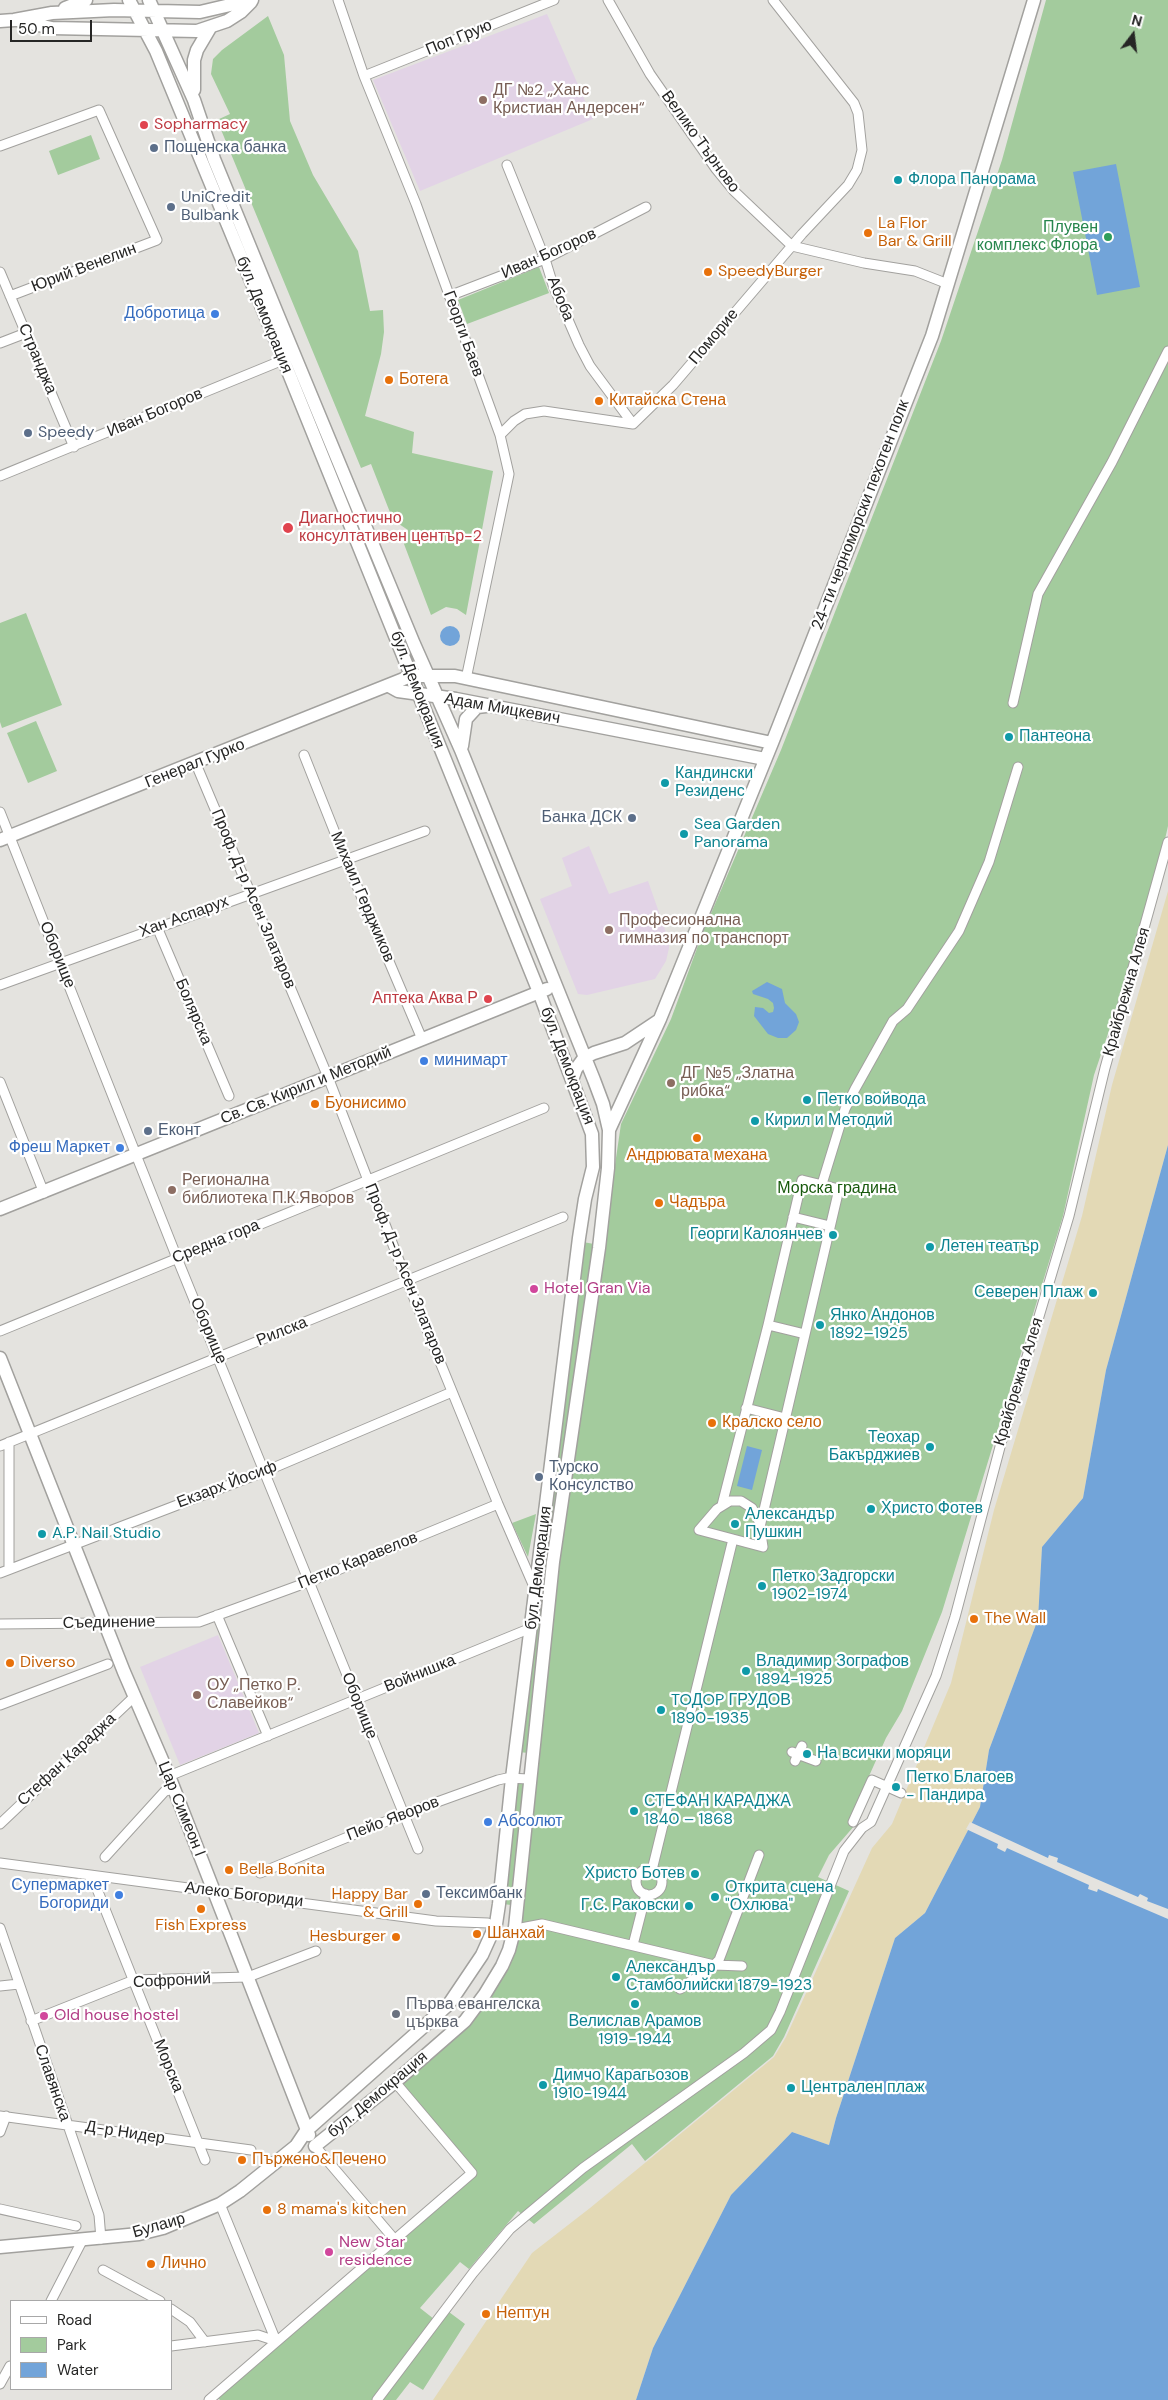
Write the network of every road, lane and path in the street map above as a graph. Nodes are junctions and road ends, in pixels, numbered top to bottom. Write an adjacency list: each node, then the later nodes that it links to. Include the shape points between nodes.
1 (86, 0): 10 (main road)
2 (252, 0): 9 (main road, via 200,12); 13 (main road, via 241,12)
3 (338, 0): 16 (street, Георги Баев)
4 (554, 0): 16 (street, Поп Грую)
5 (608, 0): 21 (street, Велико Търново, via 650,74 716,169 734,191)
6 (773, 0): 21 (street, Поморие, via 854,103 862,150 848,186)
7 (1034, 0): 24 (main road, 24-ти черноморски пехотен полк)
8 (132, 6): 9 (main road); 10 (main road); 14 (main road, бул. Демокрация)
9 (151, 6): 15 (main road, бул. Демокрация)
10 (52, 12): 11 (main road)
11 (14, 20): 12 (main road); 14 (main road, via 52,28)
12 (0, 21)
13 (210, 28): 15 (main road); 17 (main road, via 194,60)
14 (146, 30): 15 (main road); 30 (main road, бул. Демокрация)
15 (164, 30): 17 (main road, бул. Демокрация)
16 (364, 76): 26 (street, Георги Баев)
17 (194, 100): 36 (main road, бул. Демокрация, via 218,168)
18 (0, 146): 25 (street, Юрий Венелин, via 99,110 157,240)
19 (507, 165): 22 (street, Абоба)
20 (646, 207): 22 (street, Иван Богоров)
21 (792, 246): 24 (street, via 864,263 915,270); 31 (street, Поморие, via 673,385)
22 (545, 259): 26 (street, Иван Богоров); 31 (street, Абоба, via 553,285 590,366)
23 (0, 272): 25 (street, Странджа)
24 (948, 284): 43 (main road, 24-ти черноморски пехотен полк, via 932,336)
25 (10, 296): 27 (street, Странджа)
26 (449, 296): 32 (street, Георги Баев)
27 (26, 333): 28 (street); 33 (street, Странджа)
28 (0, 343)
29 (1168, 352): 41 (street, via 1112,462 1038,594)
30 (283, 360): 33 (street, Иван Богоров); 35 (main road, бул. Демокрация)
31 (633, 424): 32 (street, via 544,411 526,414)
32 (500, 435): 37 (street, Георги Баев, via 509,474)
33 (74, 447): 34 (street, Иван Богоров)
34 (0, 476)
35 (411, 676): 36 (main road, Адам Мицкевич); 38 (main road, Адам Мицкевич); 39 (main road, бул. Демокрация)
36 (430, 676): 37 (main road, Адам Мицкевич); 40 (main road, бул. Демокрация)
37 (466, 679): 43 (main road, Адам Мицкевич)
38 (389, 686): 39 (main road, Адам Мицкевич); 47 (main road, Генерал Гурко)
39 (418, 695): 40 (main road, Адам Мицкевич); 59 (main road, бул. Демокрация)
40 (438, 697): 42 (main road, Адам Мицкевич); 44 (main road, бул. Демокрация)
41 (1013, 703)
42 (488, 706): 44 (main road, via 477,707 466,719); 46 (main road, Адам Мицкевич)
43 (772, 743): 46 (main road, 24-ти черноморски пехотен полк)
44 (461, 750): 58 (main road, бул. Демокрация)
45 (304, 755): 53 (street, Михаил Герджиков)
46 (766, 759): 60 (main road, 24-ти черноморски пехотен полк)
47 (196, 764): 51 (main road, Генерал Гурко); 54 (street, Проф. Д-р Асен Златаров)
48 (1018, 767): 71 (street, via 989,862 959,931 907,1009 893,1021 854,1089)
49 (0, 812): 51 (street, Оборище)
50 (425, 831): 53 (street, Хан Аспарух)
51 (5, 838): 56 (street, Оборище)
52 (1168, 842): 112 (street, Крайбрежна Алея, via 1105,1068 1069,1216 1000,1447 955,1617 936,1676)
53 (345, 858): 54 (street, Хан Аспарух); 61 (street, Михаил Герджиков)
54 (251, 892): 55 (street, Хан Аспарух); 63 (street, Проф. Д-р Асен Златаров)
55 (157, 927): 56 (street, Хан Аспарух); 66 (street, Болярска)
56 (61, 963): 57 (street, Хан Аспарух); 69 (street, Оборище)
57 (0, 984)
58 (556, 986): 59 (main road, Св. Св. Кирил и Методий); 62 (main road, бул. Демокрация)
59 (539, 992): 61 (main road, Св. Св. Кирил и Методий); 64 (main road, бул. Демокрация)
60 (660, 1019): 62 (main road, via 625,1043); 68 (main road, 24-ти черноморски пехотен полк)
61 (422, 1039): 63 (main road, Св. Св. Кирил и Методий)
62 (584, 1058): 64 (main road); 68 (main road, бул. Демокрация, via 603,1104)
63 (328, 1077): 69 (main road, Св. Св. Кирил и Методий); 70 (street, Проф. Д-р Асен Златаров)
64 (572, 1080): 97 (main road, бул. Демокрация, via 592,1134 593,1167 579,1238)
65 (0, 1082): 72 (street)
66 (229, 1096)
67 (544, 1108): 70 (street, Средна гора)
68 (609, 1130): 111 (main road, бул. Демокрация, via 599,1248 553,1562)
69 (136, 1156): 72 (main road, Св. Св. Кирил и Методий); 77 (street, Оборище)
70 (368, 1182): 77 (street, Средна гора); 78 (street, Проф. Д-р Асен Златаров)
71 (822, 1184): 75 (street, via 802,1180); 76 (street, via 839,1189)
72 (44, 1193): 73 (main road, Св. Св. Кирил и Методий)
73 (0, 1209)
74 (563, 1217): 78 (street, Рилска)
75 (793, 1217): 76 (street); 79 (street)
76 (830, 1226): 81 (street)
77 (177, 1258): 80 (street, Средна гора); 83 (street, Оборище)
78 (407, 1281): 83 (street, Рилска); 84 (street, Проф. Д-р Асен Златаров)
79 (768, 1325): 81 (street); 85 (street)
80 (0, 1331)
81 (805, 1334): 86 (street)
82 (0, 1358): 87 (main road, Цар Симеон I)
83 (219, 1358): 87 (street, Рилска); 89 (street, Оборище)
84 (452, 1392): 89 (street, Екзарх Йосиф); 90 (street, Проф. Д-р Асен Златаров)
85 (746, 1408): 86 (street); 91 (street)
86 (785, 1418): 92 (street)
87 (31, 1432): 88 (street, Рилска); 94 (main road, Цар Симеон I)
88 (4, 1444): 95 (street)
89 (266, 1470): 94 (street, Екзарх Йосиф); 96 (street, Оборище)
90 (498, 1504): 96 (street, Петко Каравелов); 97 (street, Проф. Д-р Асен Златаров)
91 (722, 1505): 92 (street, via 735,1501 748,1504); 93 (street, via 698,1530)
92 (760, 1527): 93 (street, via 763,1547)
93 (733, 1539): 122 (street)
94 (74, 1543): 95 (street, Екзарх Йосиф); 100 (main road, Цар Симеон I)
95 (4, 1571)
96 (311, 1581): 98 (street, Петко Каравелов); 104 (street, Оборище)
97 (536, 1590): 101 (main road, бул. Демокрация)
98 (217, 1615): 100 (street, Съединение, via 199,1622); 106 (street)
99 (0, 1624): 100 (street, Съединение)
100 (106, 1624): 103 (main road, Цар Симеон I)
101 (531, 1628): 104 (street, Войнишка); 110 (main road, бул. Демокрация)
102 (108, 1664): 105 (street)
103 (135, 1696): 109 (main road, Цар Симеон I); 117 (street, Стефан Караджа)
104 (356, 1700): 106 (street, Войнишка); 115 (street, Оборище)
105 (0, 1705)
106 (268, 1736): 109 (street, Войнишка)
107 (797, 1753): 108 (street)
108 (816, 1761)
109 (169, 1776): 113 (main road, Цар Симеон I)
110 (512, 1778): 111 (street, Пейо Яворов); 115 (street, Пейо Яворов, via 498,1780); 143 (main road, бул. Демокрация, via 496,1924 482,1955 449,2004)
111 (529, 1780): 140 (main road, бул. Демокрация, via 515,1927 502,1966 465,2020)
112 (886, 1786): 114 (street); 116 (street, via 872,1780); 167 (street, Крайбрежна Алея, via 871,1822 844,1851 771,2030 744,2053 583,2168 510,2229)
113 (174, 1789): 120 (street, via 164,1791); 125 (main road, Цар Симеон I)
114 (901, 1793)
115 (404, 1814): 118 (street, Оборище); 123 (street, Пейо Яворов)
116 (853, 1822)
117 (0, 1824)
118 (418, 1849)
119 (759, 1855): 132 (street)
120 (105, 1857)
121 (0, 1864): 125 (street, Алеко Богориди)
122 (652, 1870): 126 (street, via 660,1876 661,1886 653,1894); 126 (street, via 642,1871 636,1880 637,1887)
123 (260, 1873)
124 (97, 1889): 135 (street, Морска)
125 (214, 1890): 127 (street, Алеко Богориди, via 436,1921); 134 (main road, Цар Симеон I)
126 (646, 1894): 130 (street)
127 (488, 1923)
128 (0, 1928): 136 (street, Славянска)
129 (521, 1928): 130 (street, via 542,1924)
130 (633, 1945): 132 (street)
131 (316, 1951): 134 (street, Софроний)
132 (714, 1965): 133 (street); 138 (street)
133 (742, 1966)
134 (248, 1977): 135 (street, Софроний); 143 (main road, Цар Симеон I)
135 (134, 1980): 139 (street, Софроний); 145 (street, Морска)
136 (19, 1984): 137 (street); 139 (street, Славянска)
137 (0, 1986)
138 (680, 1990)
139 (31, 2021): 142 (street, Славянска)
140 (395, 2082): 147 (main road, бул. Демокрация); 155 (street, via 472,2173)
141 (3, 2116): 142 (street, Д-р Нидер); 144 (street)
142 (66, 2124): 145 (street, Д-р Нидер); 153 (street, Славянска, via 99,2215)
143 (306, 2131): 146 (main road, Булаир); 147 (main road, Цар Симеон I)
144 (0, 2132)
145 (200, 2144): 148 (street, Д-р Нидер); 149 (street, Морска)
146 (296, 2146): 147 (main road); 150 (main road, Булаир)
147 (315, 2146): 155 (street, Цар Симеон I)
148 (251, 2150)
149 (205, 2160)
150 (220, 2204): 153 (main road, Булаир, via 163,2228); 161 (street)
151 (0, 2209): 152 (street)
152 (76, 2226)
153 (100, 2238): 154 (main road, Булаир)
154 (82, 2240): 156 (main road, Булаир); 158 (street)
155 (395, 2240): 161 (street)
156 (0, 2247)
157 (103, 2270): 159 (street)
158 (52, 2300)
159 (158, 2300)
160 (172, 2310): 162 (street, via 190,2322)
161 (276, 2341): 162 (street, via 258,2335); 166 (street)
162 (205, 2342): 163 (street)
163 (172, 2346)
164 (10, 2368): 165 (street)
165 (0, 2384)
166 (209, 2400)
167 (376, 2400)

